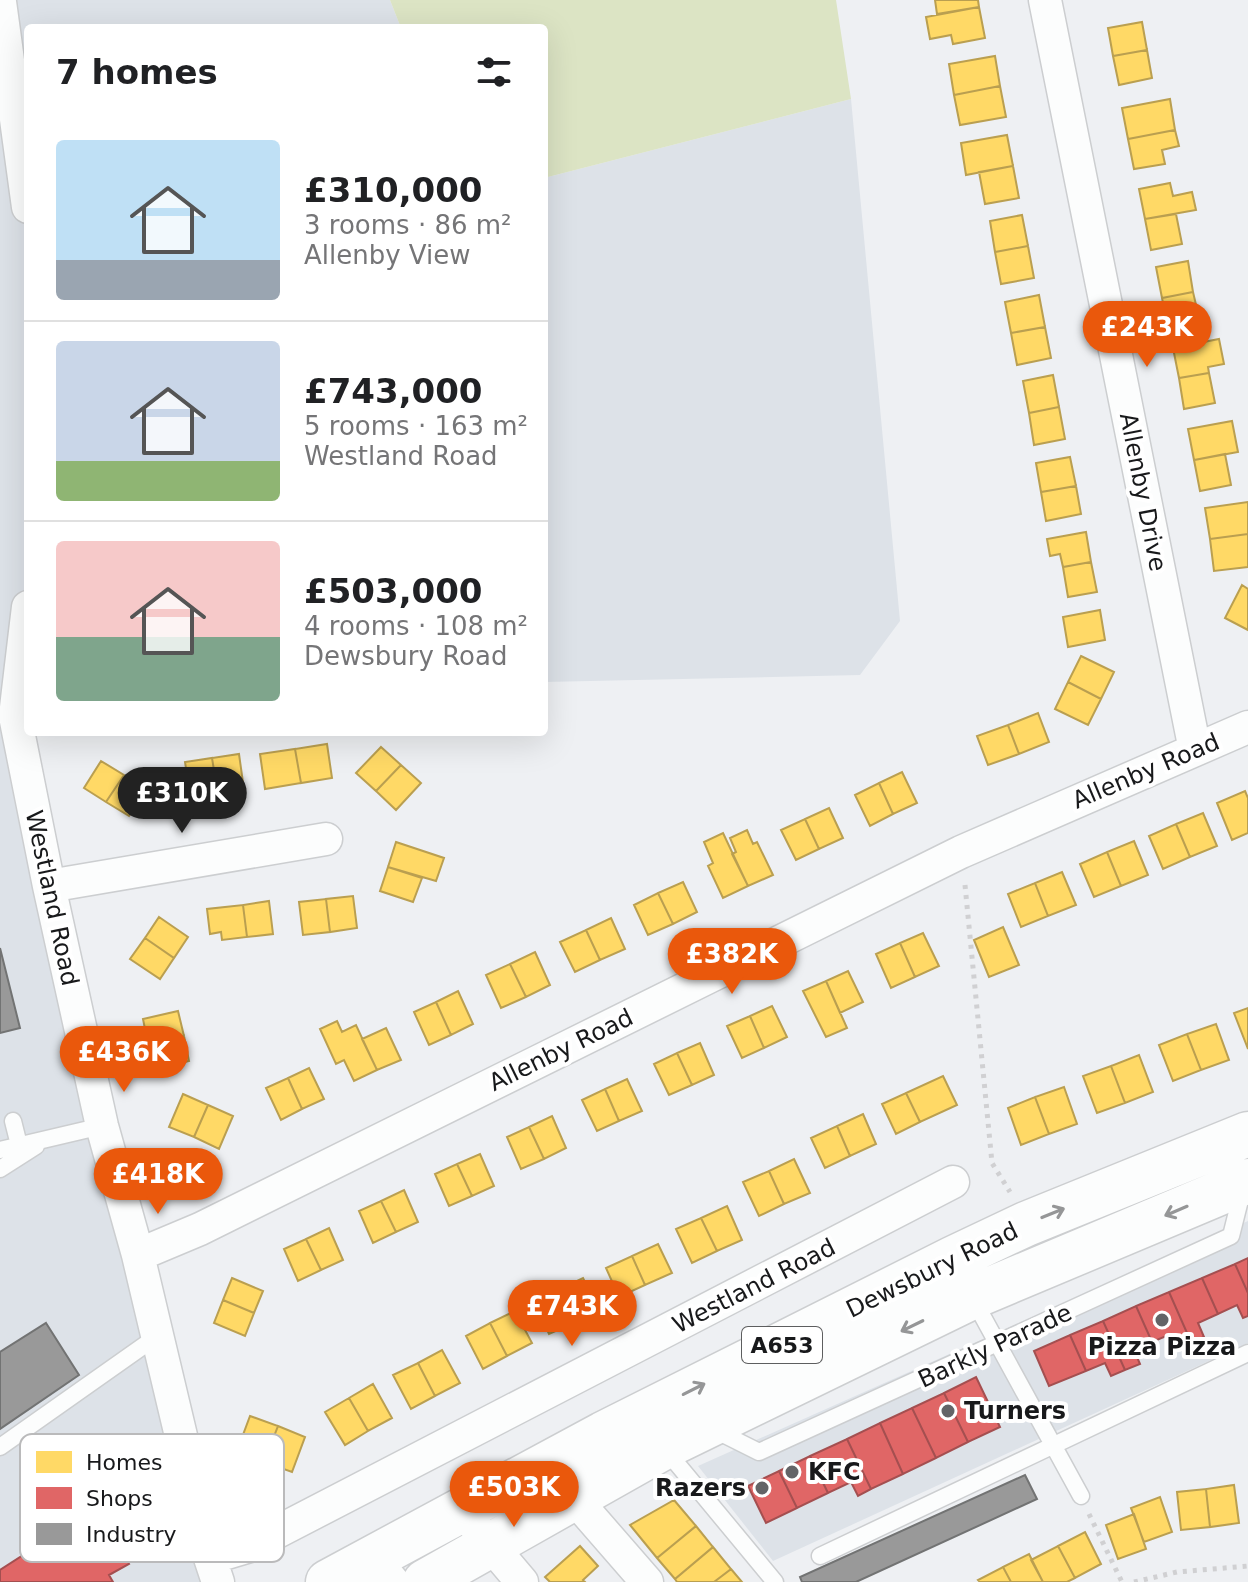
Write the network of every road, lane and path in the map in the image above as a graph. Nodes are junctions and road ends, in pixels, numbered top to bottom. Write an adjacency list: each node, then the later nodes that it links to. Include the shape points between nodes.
1 (1045, 0): 7 (street, Allenby Drive)
2 (0, 2): 3 (street)
3 (24, 178)
4 (24, 629): 5 (street, Westland Road)
5 (8, 716): 10 (street, Westland Road)
6 (1248, 727): 7 (street, Allenby Road)
7 (1195, 750): 9 (street, Allenby Road)
8 (326, 839): 10 (street)
9 (961, 852): 20 (path, via 992,1163); 21 (street, Allenby Road)
10 (49, 886): 12 (street, Westland Road)
11 (13, 1121): 15 (lane)
12 (102, 1126): 14 (lane); 21 (street, Westland Road)
13 (1248, 1134): 22 (main road, Dewsbury Road / A653, one-way to 13, via 1026,1224)
14 (51, 1136): 15 (lane); 17 (lane)
15 (19, 1145): 16 (lane)
16 (0, 1150)
17 (0, 1169)
18 (953, 1182): 35 (street, Westland Road)
19 (1246, 1182): 22 (main road, Dewsbury Road / A653, one-way to 22); 24 (lane, Barkly Parade, via 1231,1236)
20 (1011, 1194)
21 (138, 1255): 23 (street, Westland Road)
22 (962, 1278): 24 (lane); 26 (main road, Dewsbury Road / A653, one-way to 26); 27 (main road, Dewsbury Road / A653, one-way to 22)
23 (156, 1337): 28 (street, Westland Road); 30 (lane)
24 (998, 1345): 26 (lane, Barkly Parade, via 759,1452); 29 (lane)
25 (1248, 1353): 29 (lane)
26 (708, 1426): 27 (main road, Dewsbury Road / A653)
27 (651, 1432): 31 (main road, Dewsbury Road / A653); 33 (main road, Dewsbury Road / A653); 45 (lane)
28 (180, 1434)
29 (1052, 1445): 32 (lane); 37 (lane)
30 (0, 1447)
31 (546, 1465): 33 (street); 34 (main road, Dewsbury Road / A653)
32 (1081, 1496): 46 (path)
33 (575, 1499): 36 (main road, Dewsbury Road / A653); 44 (street)
34 (462, 1511): 36 (street); 39 (main road, Dewsbury Road / A653)
35 (284, 1528)
36 (491, 1546): 42 (main road, Dewsbury Road / A653); 43 (street)
37 (820, 1556)
38 (1248, 1566): 40 (path)
39 (383, 1570): 41 (main road, Dewsbury Road / A653)
40 (1187, 1571): 47 (path); 48 (path)
41 (328, 1582)
42 (425, 1582)
43 (522, 1582)
44 (647, 1582)
45 (775, 1582)
46 (1122, 1582)
47 (1134, 1582)
48 (1187, 1582)

